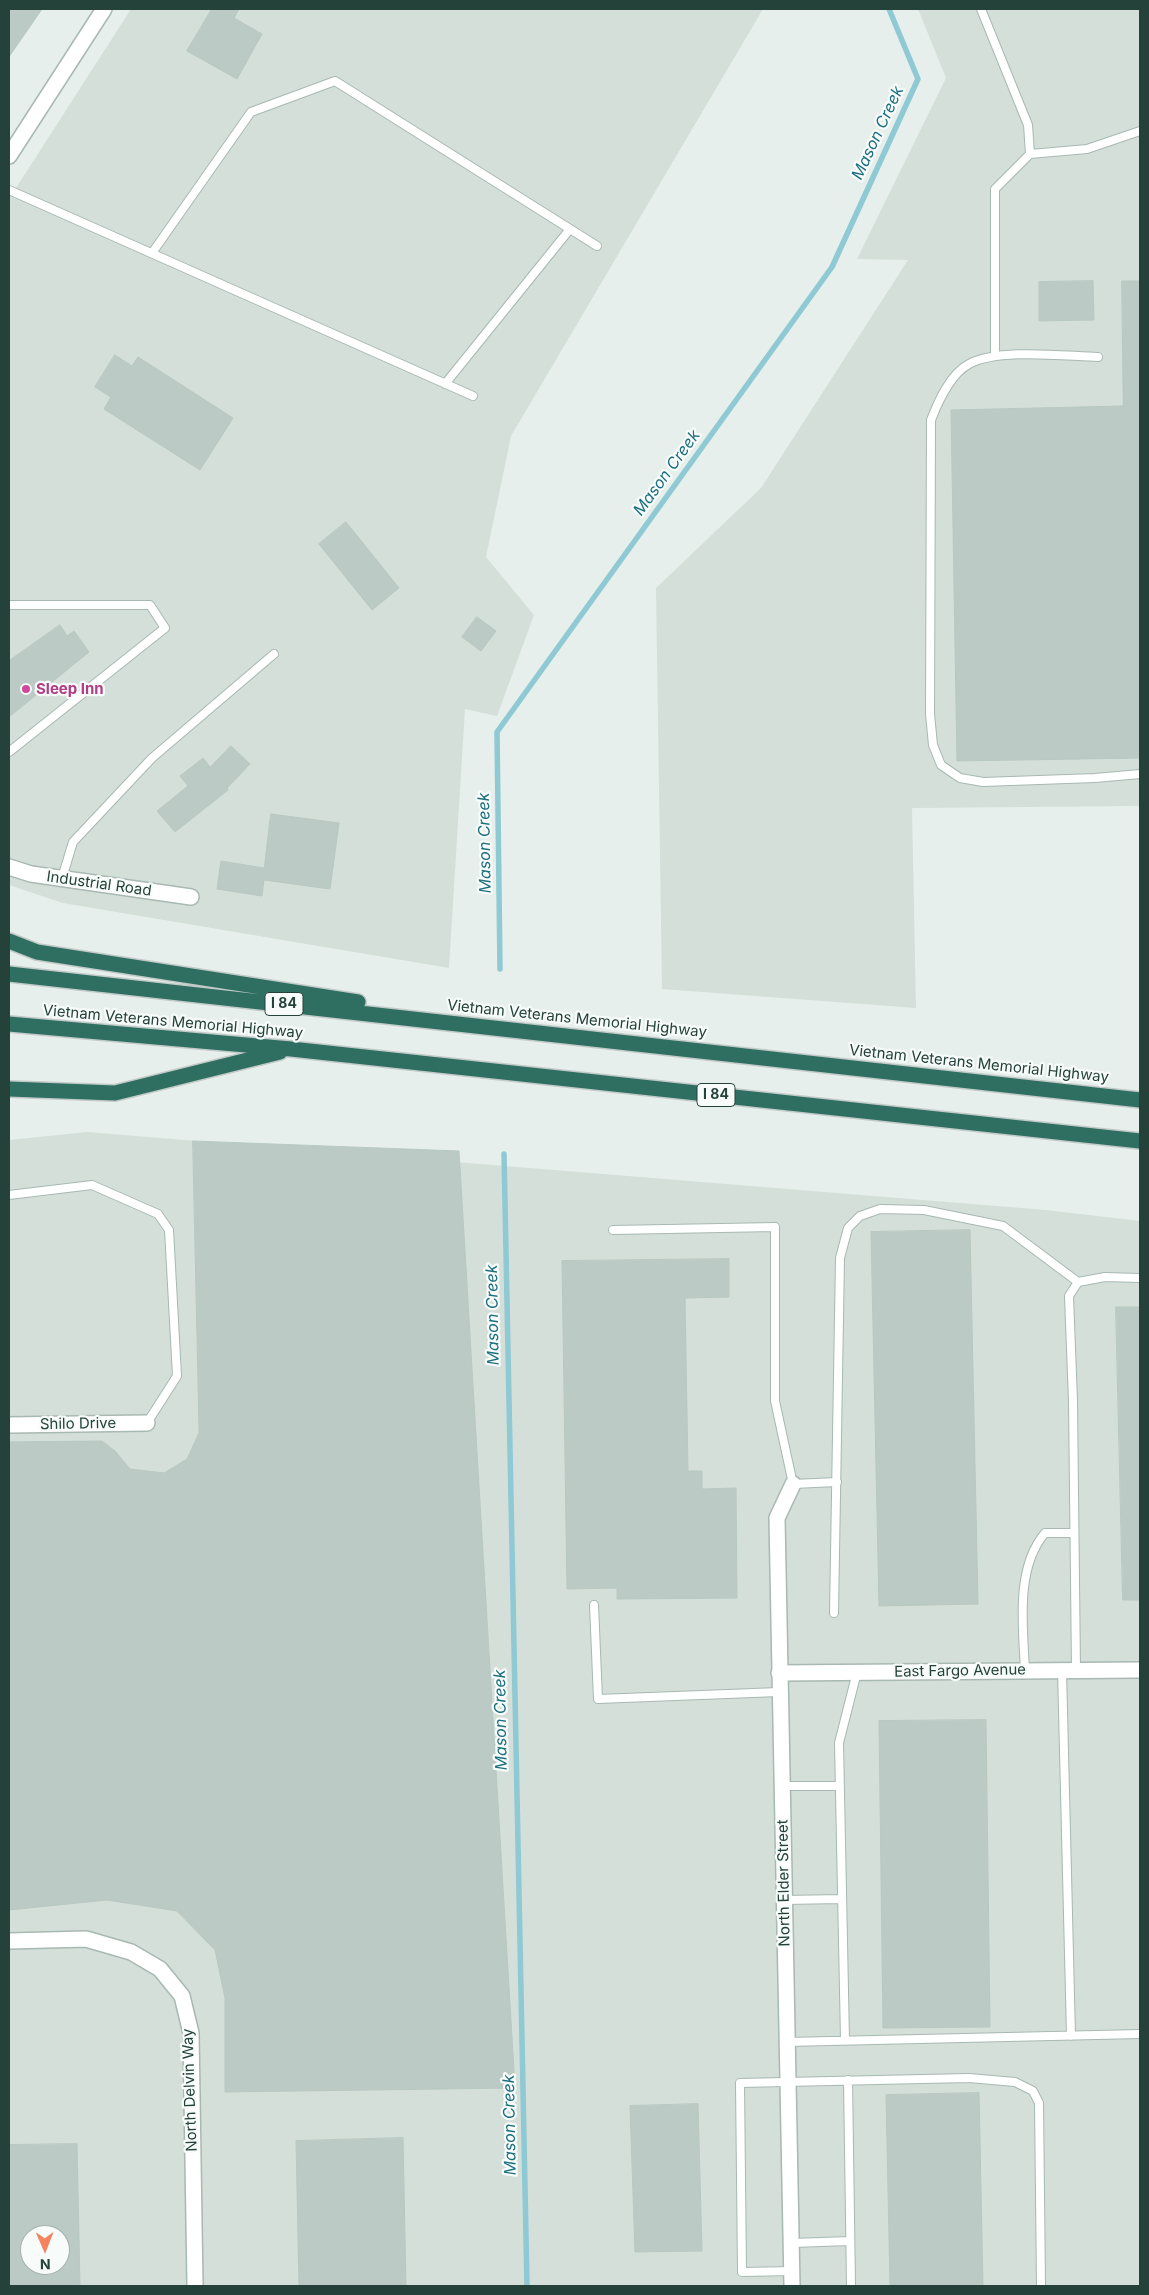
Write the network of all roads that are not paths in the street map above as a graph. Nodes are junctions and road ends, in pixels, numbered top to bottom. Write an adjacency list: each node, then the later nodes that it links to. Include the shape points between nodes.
1 (104, 9): 5 (street)
2 (981, 9): 4 (lane, via 1028,125)
3 (1140, 131): 4 (lane, via 1086,149)
4 (1030, 154): 10 (lane, via 995,189)
5 (9, 156)
6 (9, 190): 9 (lane)
7 (570, 229): 8 (lane); 9 (lane, via 335,81 251,112); 12 (lane)
8 (597, 246)
9 (152, 253): 12 (lane)
10 (995, 355): 11 (lane); 17 (lane, via 968,364 942,392 931,420 930,714 933,745 941,765 960,778 983,782)
11 (1098, 357)
12 (445, 384): 13 (lane)
13 (472, 396)
14 (9, 605): 16 (lane, via 150,605 165,628)
15 (274, 654): 19 (lane, via 145,765 73,842)
16 (9, 752)
17 (1140, 774)
18 (9, 867): 19 (street, Industrial Road)
19 (62, 878): 20 (street, Industrial Road)
20 (191, 897)
21 (9, 942): 24 (highway, via 38,952)
22 (9, 974): 24 (highway, Vietnam Veterans Memorial Highway / I 84)
23 (9, 1024): 25 (highway, Vietnam Veterans Memorial Highway / I 84)
24 (559, 1034): 27 (highway, Vietnam Veterans Memorial Highway / I 84)
25 (291, 1049): 26 (highway, via 115,1093); 28 (highway, Vietnam Veterans Memorial Highway / I 84)
26 (9, 1089)
27 (1140, 1100)
28 (1140, 1141)
29 (9, 1195): 33 (lane, via 92,1185 158,1214 169,1230 176,1376)
30 (613, 1230): 36 (lane, via 775,1227 775,1401)
31 (1140, 1278): 32 (lane)
32 (1078, 1282): 35 (lane, via 1003,1226 924,1210 880,1209 860,1216 848,1228 840,1258); 37 (lane, via 1069,1296)
33 (147, 1423): 34 (street, Shilo Drive)
34 (9, 1425)
35 (837, 1482): 36 (lane); 39 (lane)
36 (792, 1484): 44 (street, North Elder Street, via 777,1518)
37 (1074, 1533): 40 (lane, via 1045,1534 1030,1556 1022,1610); 41 (lane)
38 (594, 1605): 45 (lane, via 598,1699)
39 (834, 1613)
40 (1025, 1670): 41 (street, East Fargo Avenue); 43 (street, East Fargo Avenue)
41 (1069, 1670): 42 (street, East Fargo Avenue); 52 (lane)
42 (1140, 1670)
43 (857, 1672): 44 (street, East Fargo Avenue); 47 (lane, via 840,1743)
44 (779, 1673): 45 (street, North Elder Street)
45 (779, 1692): 46 (street, North Elder Street)
46 (782, 1786): 47 (lane); 49 (street, North Elder Street)
47 (840, 1786): 48 (lane)
48 (842, 1899): 49 (lane); 53 (lane)
49 (784, 1900): 54 (street, North Elder Street)
50 (9, 1941): 60 (street, North Delvin Way, via 86,1940 131,1952 160,1969 182,1996 191,2033)
51 (1140, 2034): 52 (lane)
52 (1071, 2036): 53 (lane)
53 (845, 2040): 54 (lane)
54 (788, 2042): 56 (street, North Elder Street)
55 (848, 2080): 56 (lane); 57 (lane); 62 (lane, via 968,2078 1015,2082 1033,2091 1038,2103)
56 (788, 2082): 58 (street, North Elder Street); 59 (lane, via 740,2083 742,2272)
57 (850, 2241): 58 (lane); 61 (lane)
58 (792, 2243): 59 (street, North Elder Street)
59 (792, 2279)
60 (195, 2286)
61 (851, 2286)
62 (1041, 2286)

